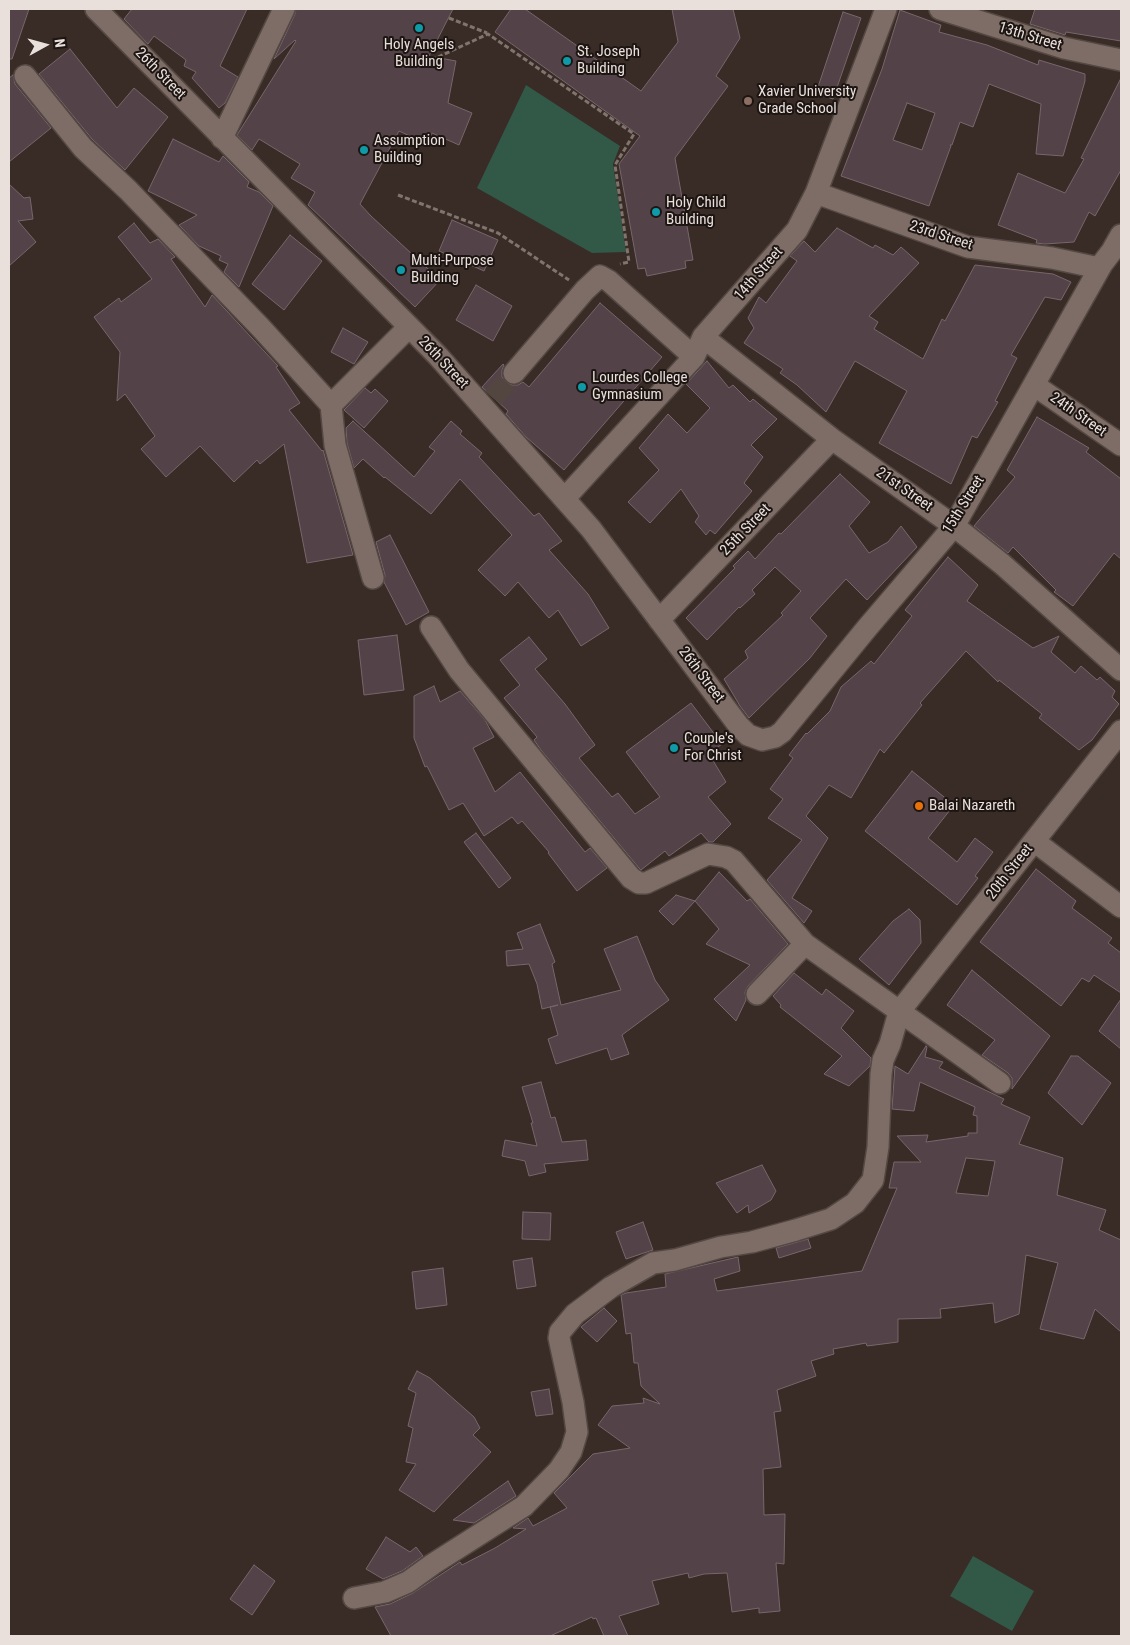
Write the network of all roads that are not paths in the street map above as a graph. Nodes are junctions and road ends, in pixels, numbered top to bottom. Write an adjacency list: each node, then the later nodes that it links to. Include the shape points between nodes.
1 (96, 9): 7 (street, 26th Street)
2 (284, 9): 7 (street)
3 (886, 9): 8 (street, 14th Street)
4 (940, 9): 5 (street, 13th Street, via 1064,48)
5 (1121, 60)
6 (25, 76): 16 (street, via 83,148 128,190)
7 (222, 138): 11 (street, 26th Street)
8 (816, 194): 10 (street, 23rd Street, via 968,247); 12 (street, 14th Street, via 797,230)
9 (1118, 248): 10 (street, 15th Street)
10 (1099, 268): 15 (street, 15th Street)
11 (408, 328): 16 (street); 19 (street, 26th Street, via 489,403)
12 (703, 337): 13 (street, 14th Street); 17 (street, 21st Street)
13 (694, 357): 14 (street, via 609,280 593,283); 19 (street, 14th Street)
14 (514, 374)
15 (1034, 384): 18 (street, 24th Street); 20 (street, 15th Street)
16 (332, 405): 21 (street, via 335,445)
17 (832, 440): 20 (street, 21st Street); 22 (street, 25th Street)
18 (1121, 445)
19 (565, 498): 22 (street, 26th Street)
20 (954, 526): 24 (street, 21st Street, via 1002,564); 26 (street, 15th Street, via 782,732)
21 (373, 578)
22 (659, 620): 26 (street, 26th Street, via 739,726 748,735)
23 (432, 627): 29 (street, via 459,670 631,878 646,883 708,854 726,857 734,861)
24 (1121, 670)
25 (1121, 731): 27 (street, 20th Street)
26 (762, 740)
27 (1034, 841): 28 (street); 31 (street, 20th Street)
28 (1121, 907)
29 (805, 944): 30 (street); 31 (street)
30 (758, 994)
31 (898, 1012): 32 (street); 33 (street, via 883,1060 878,1147 872,1180 855,1203 831,1219 796,1230 653,1263 611,1286 575,1314 559,1338 577,1432 571,1452 559,1470 524,1506 408,1582 385,1592)
32 (1000, 1083)
33 (354, 1598)

